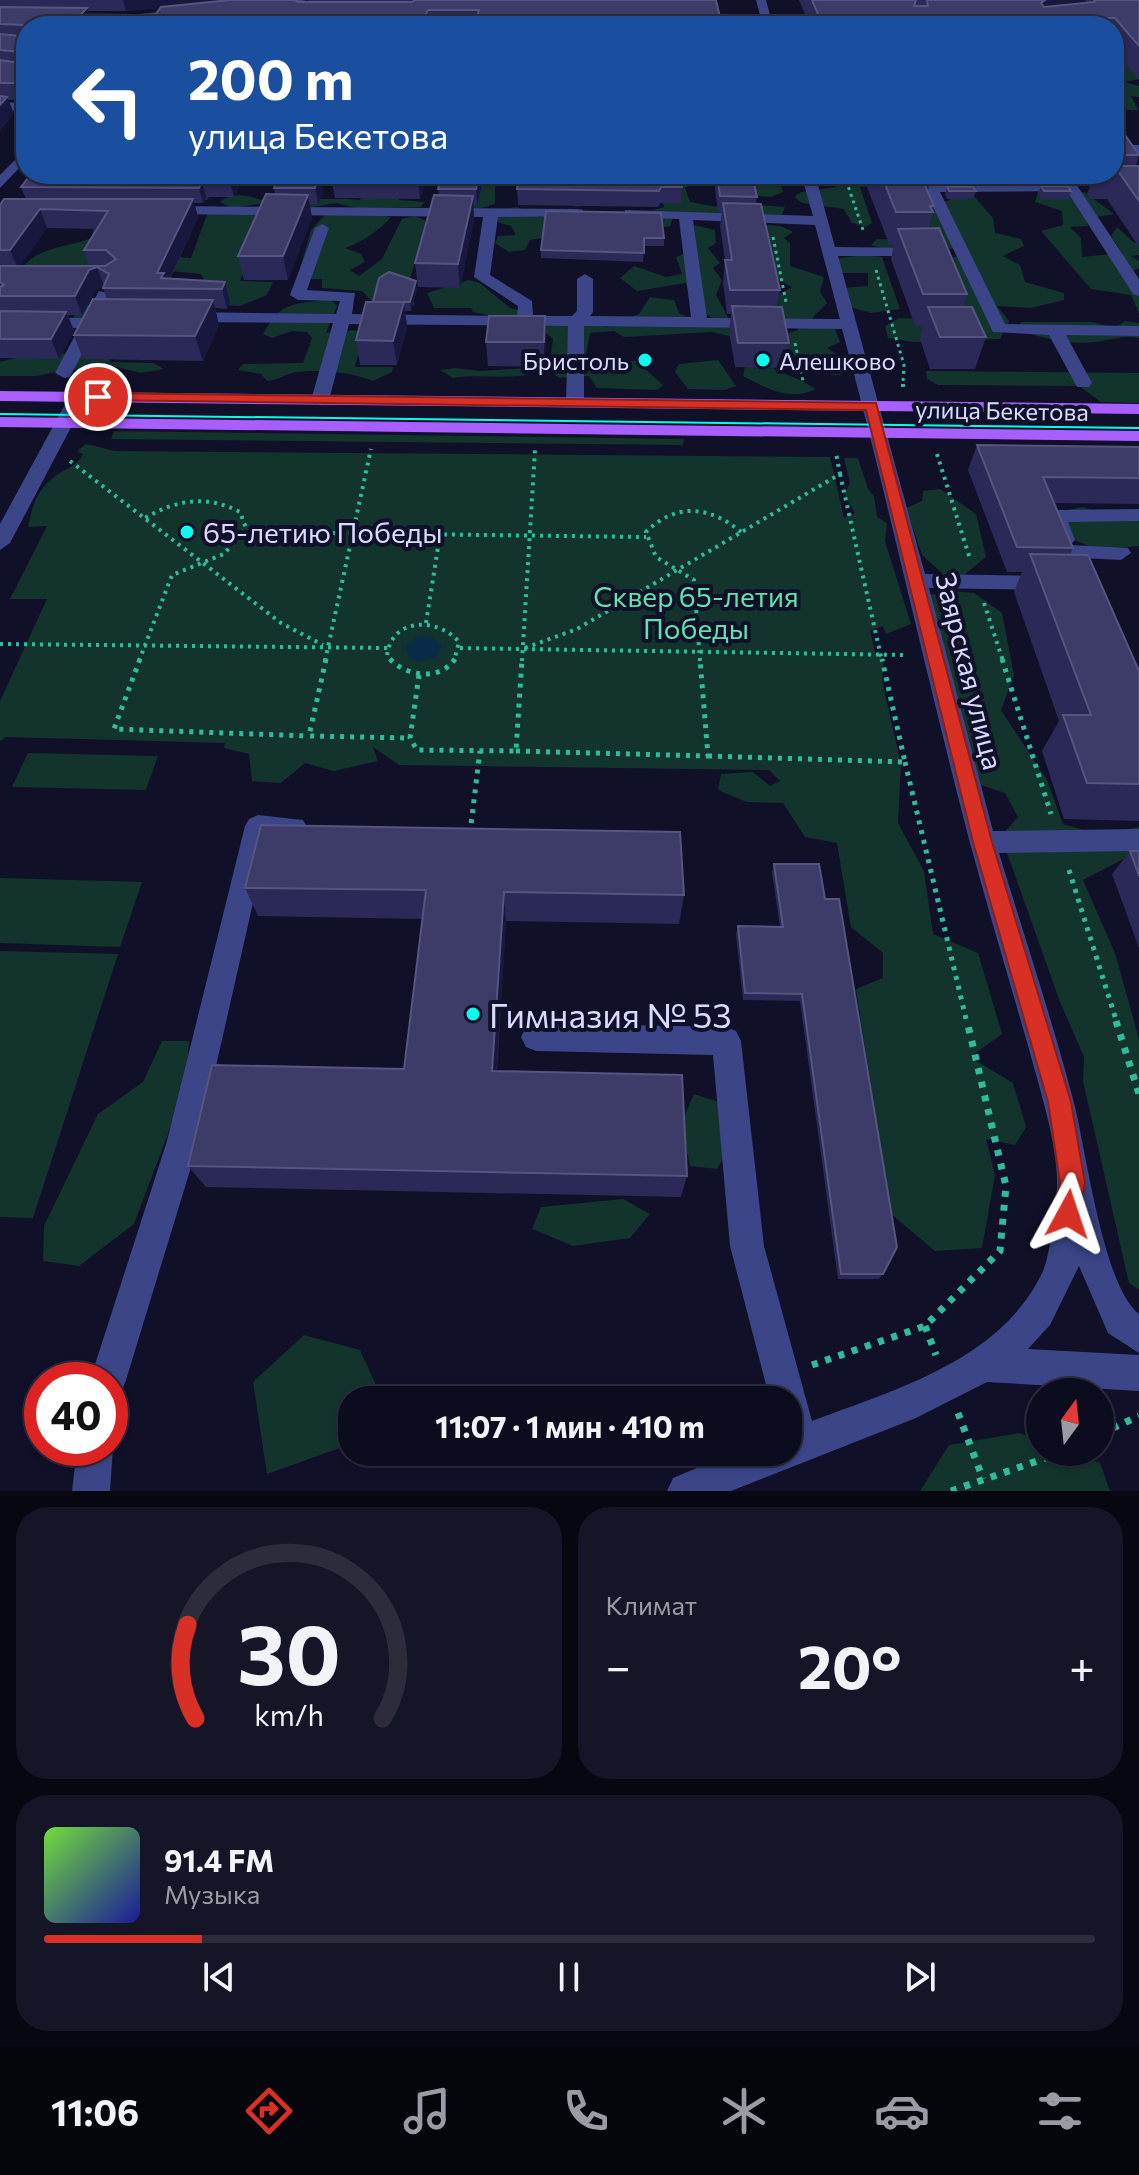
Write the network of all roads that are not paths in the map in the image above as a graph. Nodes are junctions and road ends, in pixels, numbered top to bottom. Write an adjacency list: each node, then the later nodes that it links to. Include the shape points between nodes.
1 (20, 0): 7 (street)
2 (303, 0): 3 (street)
3 (280, 2): 4 (street); 5 (street)
4 (251, 6)
5 (317, 9)
6 (193, 12): 8 (street)
7 (2, 16)
8 (163, 16)
9 (16, 164): 10 (street)
10 (2, 179)
11 (811, 184): 17 (street, Заярская улица)
12 (965, 184): 20 (street, via 931,188)
13 (1044, 184): 22 (street, via 1078,187)
14 (143, 210): 15 (street)
15 (491, 213): 16 (street); 28 (street, via 482,277 526,304)
16 (686, 218): 17 (street); 30 (street)
17 (820, 221): 19 (street, Заярская улица)
18 (322, 228): 26 (street, via 298,295 349,296)
19 (827, 251): 20 (street); 31 (street, Заярская улица)
20 (963, 252): 32 (street)
21 (585, 279): 29 (street, via 585,312)
22 (1139, 291)
23 (105, 294): 25 (street)
24 (172, 316): 26 (street)
25 (98, 318): 27 (street); 36 (street)
26 (343, 319): 28 (street); 40 (street)
27 (0, 322)
28 (524, 322): 29 (street)
29 (576, 322): 30 (street); 41 (street)
30 (700, 322): 31 (street)
31 (847, 324): 42 (street, Заярская улица)
32 (999, 329): 33 (street); 35 (street)
33 (1055, 330): 34 (street); 37 (street)
34 (1139, 331)
35 (978, 333)
36 (64, 373)
37 (1083, 383)
38 (0, 396): 39 (main road, улица Бекетова)
39 (78, 397): 40 (main road, улица Бекетова); 45 (street)
40 (320, 400): 41 (main road, улица Бекетова)
41 (575, 402): 42 (main road, улица Бекетова)
42 (871, 406): 43 (main road, улица Бекетова); 46 (street, Заярская улица)
43 (1139, 409)
44 (0, 422): 45 (main road, улица Бекетова)
45 (64, 422): 46 (main road, улица Бекетова); 49 (street)
46 (878, 432): 47 (main road, улица Бекетова); 52 (street, Заярская улица)
47 (1139, 436)
48 (1139, 515): 50 (street, via 1055,516)
49 (0, 543)
50 (1070, 552): 51 (street); 52 (street, via 1073,578)
51 (1121, 553)
52 (917, 581): 55 (street, Заярская улица)
53 (318, 828): 59 (street, via 258,826 183,1141)
54 (1139, 840): 55 (street)
55 (983, 842): 57 (street, Заярская улица, via 1059,1102)
56 (536, 1037): 62 (street, via 726,1041 747,1246)
57 (1073, 1183): 58 (street, via 1095,1265 1120,1321); 60 (street, via 1059,1276 1030,1326)
58 (1139, 1336)
59 (114, 1362)
60 (983, 1364): 61 (street); 63 (street, via 922,1395)
61 (1139, 1373)
62 (783, 1386)
63 (802, 1443)
64 (93, 1466): 66 (street)
65 (746, 1466): 67 (street)
66 (91, 1491)
67 (686, 1491)

